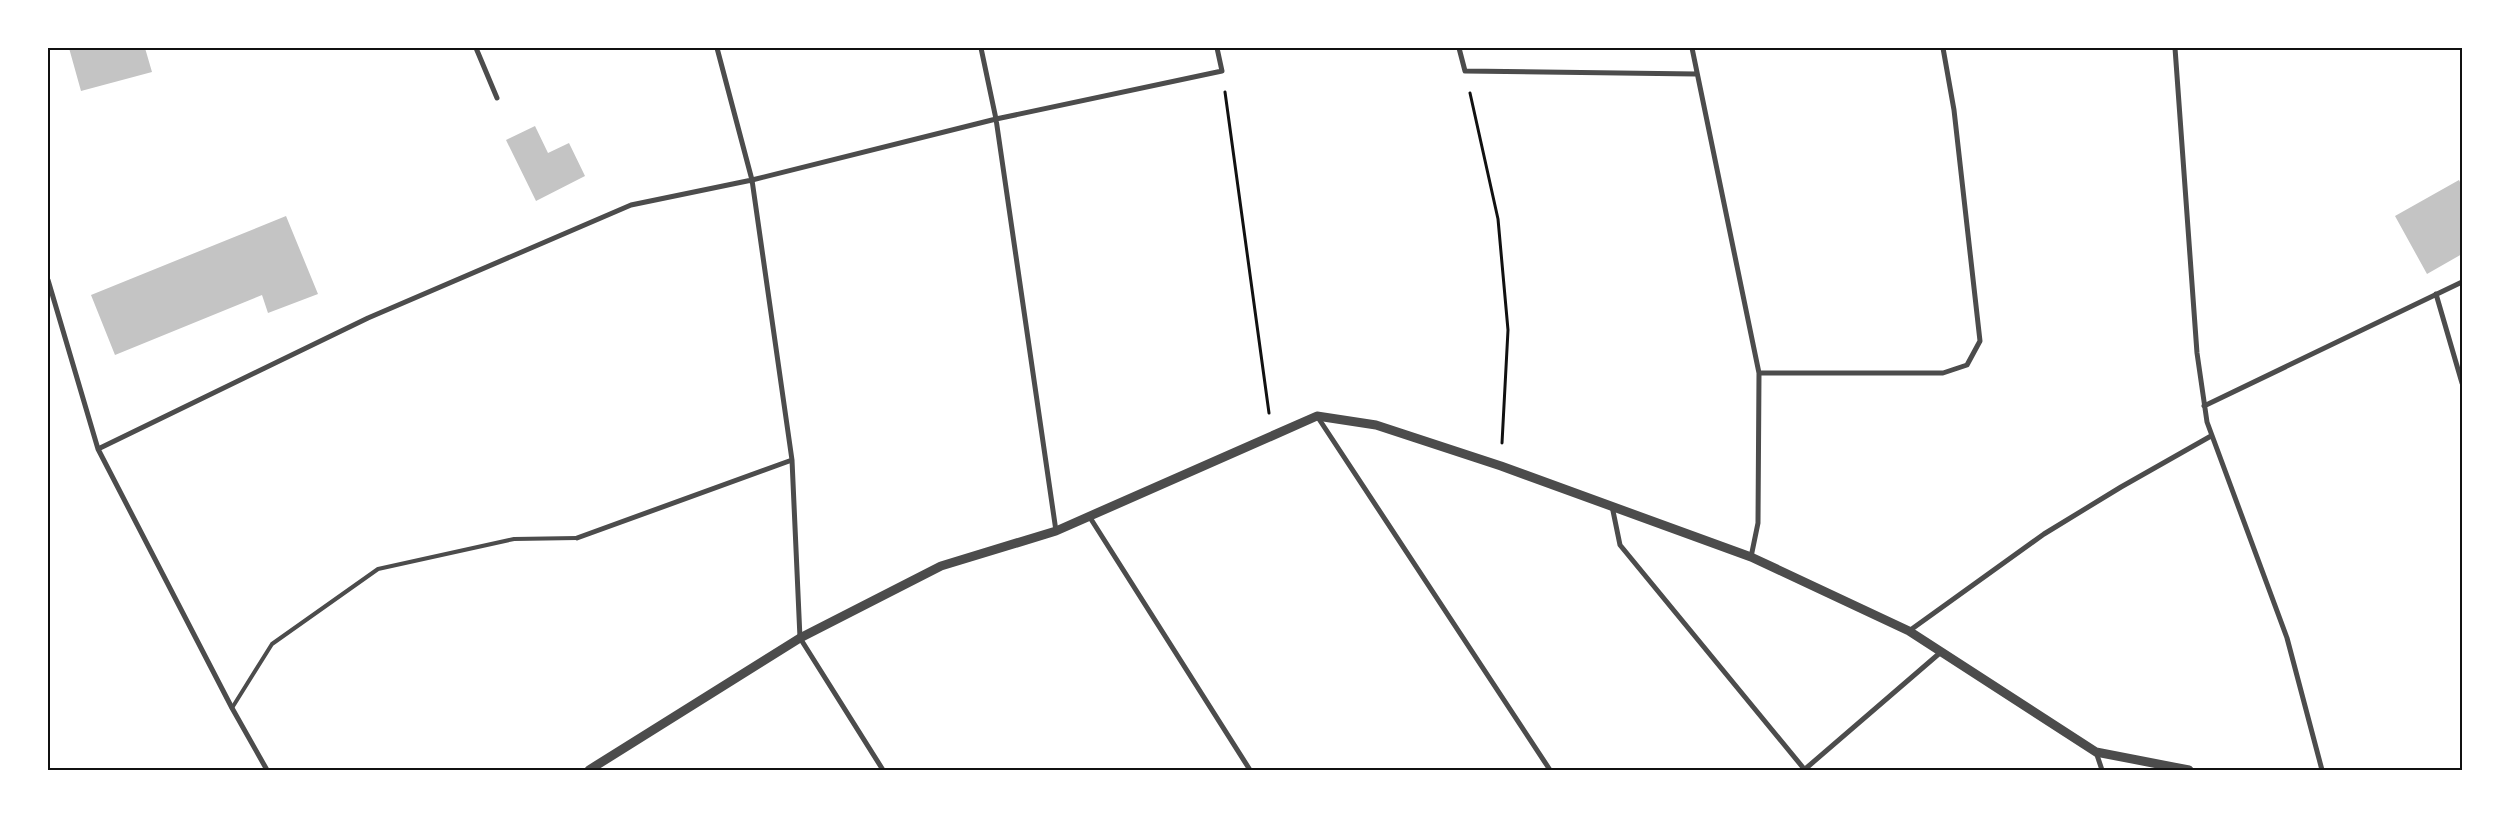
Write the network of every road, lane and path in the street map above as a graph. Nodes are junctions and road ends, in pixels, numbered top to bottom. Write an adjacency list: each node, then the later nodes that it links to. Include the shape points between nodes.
1 (476, 48): 12 (street)
2 (717, 48): 14 (street)
3 (981, 48): 13 (street)
4 (1217, 48): 9 (street)
5 (1459, 48): 10 (street)
6 (1692, 48): 11 (street)
7 (1943, 48): 18 (street, via 1954,110 1980,341 1967,365 1943,373)
8 (2175, 48): 20 (street, via 2195,332)
9 (1222, 71): 13 (street); 22 (path)
10 (1465, 71): 11 (street); 26 (path, via 1498,219 1508,330)
11 (1696, 74): 18 (street)
12 (497, 98)
13 (996, 119): 14 (street); 29 (street)
14 (752, 180): 24 (street, via 631,205 368,318); 25 (street)
15 (48, 280): 24 (street)
16 (2462, 282): 17 (street)
17 (2436, 294): 19 (street); 20 (street)
18 (1758, 374): 31 (street, via 1758,523)
19 (2462, 383)
20 (2204, 406): 23 (street)
21 (1317, 416): 22 (street); 26 (street, via 1376,425); 41 (street)
22 (1272, 436): 28 (street)
23 (2211, 436): 32 (street, via 2044,534); 45 (street, via 2271,589)
24 (98, 449): 35 (street)
25 (792, 460): 30 (street); 33 (street)
26 (1501, 466): 27 (street)
27 (1612, 506): 31 (street); 42 (street, via 1620,546)
28 (1089, 516): 29 (street); 40 (street)
29 (1056, 531): 33 (street, via 941,566)
30 (577, 538): 35 (lane, via 514,540 378,569 272,644)
31 (1750, 557): 32 (street)
32 (1909, 631): 34 (street)
33 (800, 638): 38 (street); 39 (street)
34 (1941, 652): 36 (street); 42 (street)
35 (232, 708): 37 (street)
36 (2096, 752): 43 (street); 44 (street)
37 (267, 770)
38 (589, 770)
39 (883, 770)
40 (1250, 770)
41 (1550, 770)
42 (1804, 770)
43 (2102, 770)
44 (2189, 770)
45 (2322, 770)

